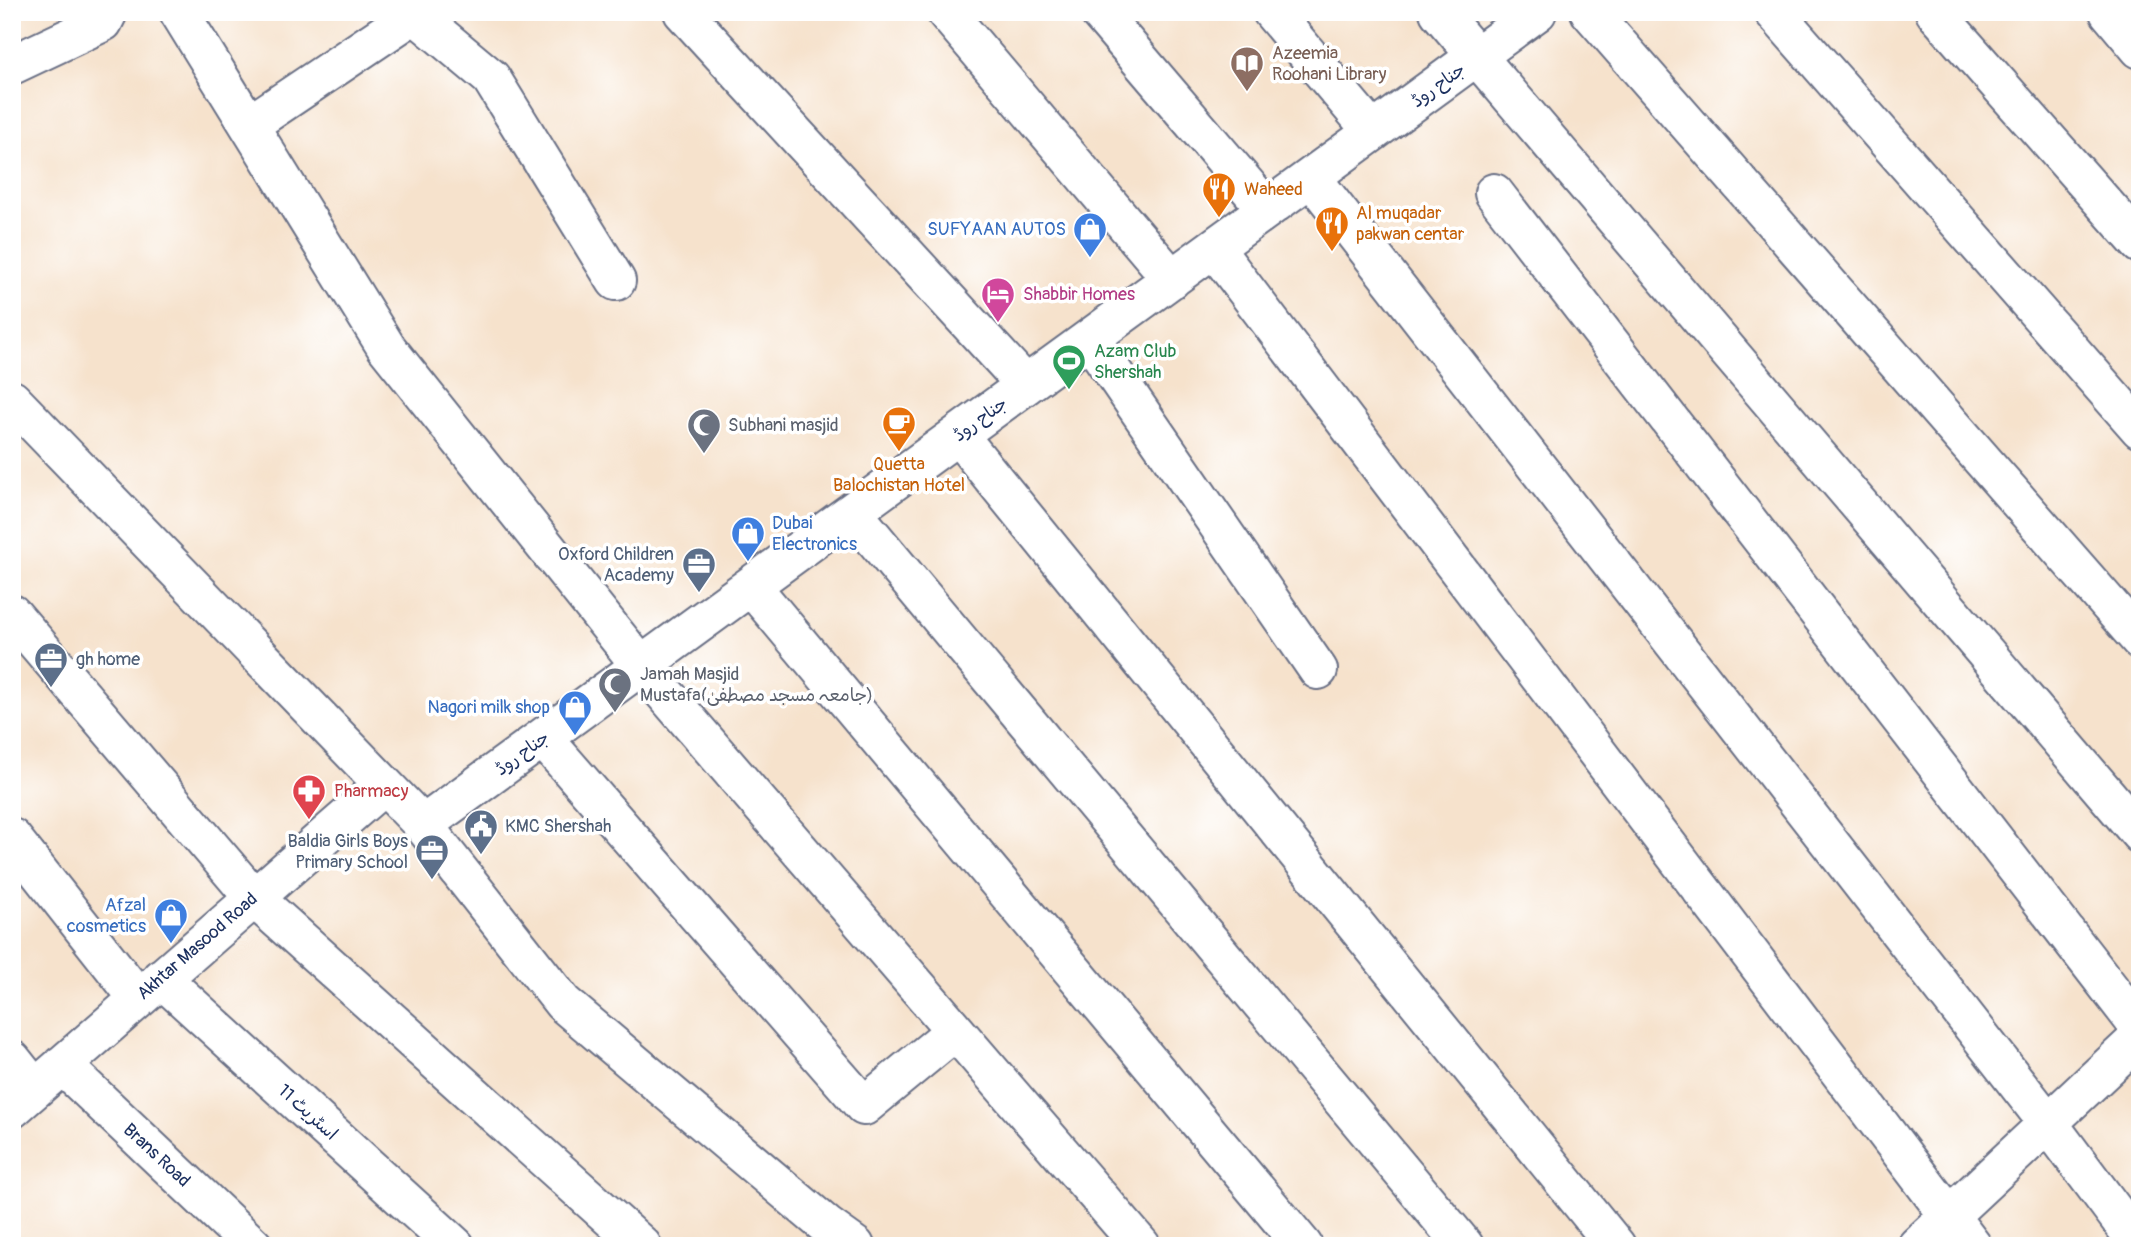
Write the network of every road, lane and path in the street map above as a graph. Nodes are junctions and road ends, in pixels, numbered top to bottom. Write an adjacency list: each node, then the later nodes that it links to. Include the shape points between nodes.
1 (108, 12): 16 (street, via 103,22)
2 (178, 12): 17 (street)
3 (683, 12): 27 (street)
4 (946, 12): 24 (street)
5 (1099, 12): 21 (street)
6 (1272, 12): 18 (street)
7 (1439, 12): 15 (street)
8 (1537, 12): 15 (street, جناح روڈ)
9 (1590, 12): 34 (street)
10 (1774, 12): 29 (street)
11 (1935, 12): 22 (street)
12 (2109, 12): 14 (street)
13 (413, 13): 17 (street); 25 (street, via 491,78)
14 (2140, 49)
15 (1477, 56): 18 (street, جناح روڈ); 40 (street)
16 (12, 65)
17 (249, 125): 35 (street, via 386,347)
18 (1373, 132): 19 (street, جناح روڈ)
19 (1311, 177): 21 (street, جناح روڈ); 48 (street)
20 (1494, 193): 44 (street)
21 (1267, 209): 23 (street, جناح روڈ)
22 (2140, 244)
23 (1214, 248): 24 (street, جناح روڈ); 49 (street)
24 (1172, 279): 26 (street, جناح روڈ)
25 (616, 281)
26 (1090, 339): 27 (street, جناح روڈ); 36 (street)
27 (1026, 386): 30 (street, جناح روڈ)
28 (12, 400): 38 (street)
29 (2140, 429)
30 (958, 435): 31 (street, جناح روڈ); 57 (street)
31 (852, 512): 32 (street, جناح روڈ); 56 (street)
32 (751, 586): 35 (street, جناح روڈ); 55 (street)
33 (12, 614): 42 (street)
34 (2140, 640)
35 (641, 666): 37 (street, جناح روڈ); 45 (street)
36 (1318, 670)
37 (543, 738): 39 (street, جناح روڈ); 45 (street, via 864,1106)
38 (384, 785): 39 (street); 42 (street, Akhtar Masood Road)
39 (423, 825): 53 (street, via 563,1003)
40 (2140, 834)
41 (12, 838): 43 (street, اسٹریٹ 11)
42 (253, 897): 43 (street, Akhtar Masood Road); 52 (street)
43 (150, 988): 47 (street, Akhtar Masood Road); 51 (street, اسٹریٹ 11)
44 (2140, 1028)
45 (955, 1031): 54 (street)
46 (2140, 1037): 48 (street)
47 (30, 1081): 50 (street, Brans Road)
48 (2048, 1123): 49 (street); 60 (street)
49 (1949, 1216): 58 (street); 59 (street)
50 (253, 1246)
51 (455, 1246)
52 (642, 1246)
53 (855, 1246)
54 (1141, 1246)
55 (1303, 1246)
56 (1464, 1246)
57 (1616, 1246)
58 (1917, 1246)
59 (1972, 1246)
60 (2140, 1246)

